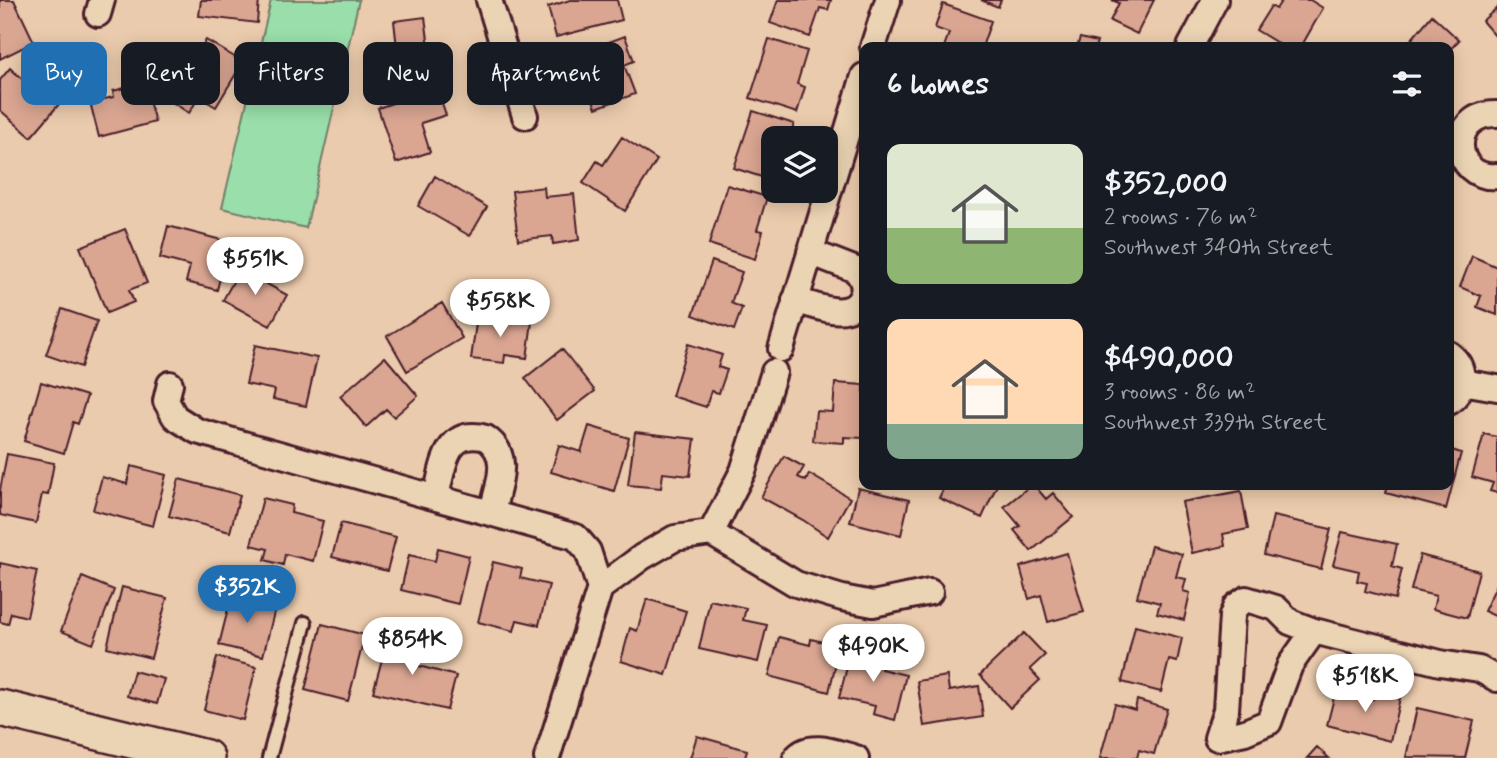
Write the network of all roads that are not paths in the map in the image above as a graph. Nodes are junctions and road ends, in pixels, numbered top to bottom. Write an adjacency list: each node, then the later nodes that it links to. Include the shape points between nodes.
1 (489, 0): 8 (street)
2 (888, 0): 4 (street)
3 (1215, 0): 5 (street)
4 (875, 42)
5 (1193, 42)
6 (859, 92): 10 (street)
7 (1497, 114): 9 (street, via 1476,118 1461,143 1473,170)
8 (525, 116)
9 (1497, 176)
10 (810, 252): 11 (street, via 856,270); 12 (street)
11 (859, 276)
12 (795, 300): 13 (street, via 842,311); 20 (street, via 743,471)
13 (859, 300)
14 (1454, 360): 17 (street, via 1458,364)
15 (170, 384): 18 (street, via 166,401 175,417 197,432)
16 (1497, 388): 17 (street)
17 (1455, 392)
18 (436, 497): 19 (street); 19 (street, via 451,447 466,436 486,438 500,451 502,461)
19 (492, 512): 21 (street, via 576,537 588,551)
20 (711, 533): 21 (street, via 676,538); 22 (street, via 796,584 842,598 873,604)
21 (600, 588): 29 (street)
22 (930, 592)
23 (305, 623): 28 (lane)
24 (1314, 631): 24 (street, via 1290,622 1262,602 1246,598 1236,607 1226,710 1217,738 1269,722 1290,664); 25 (street, via 1479,669)
25 (1497, 678)
26 (0, 708): 27 (main road)
27 (206, 758)
28 (269, 758)
29 (547, 758)
30 (796, 758): 31 (street, via 807,750 821,749)
31 (856, 758)

